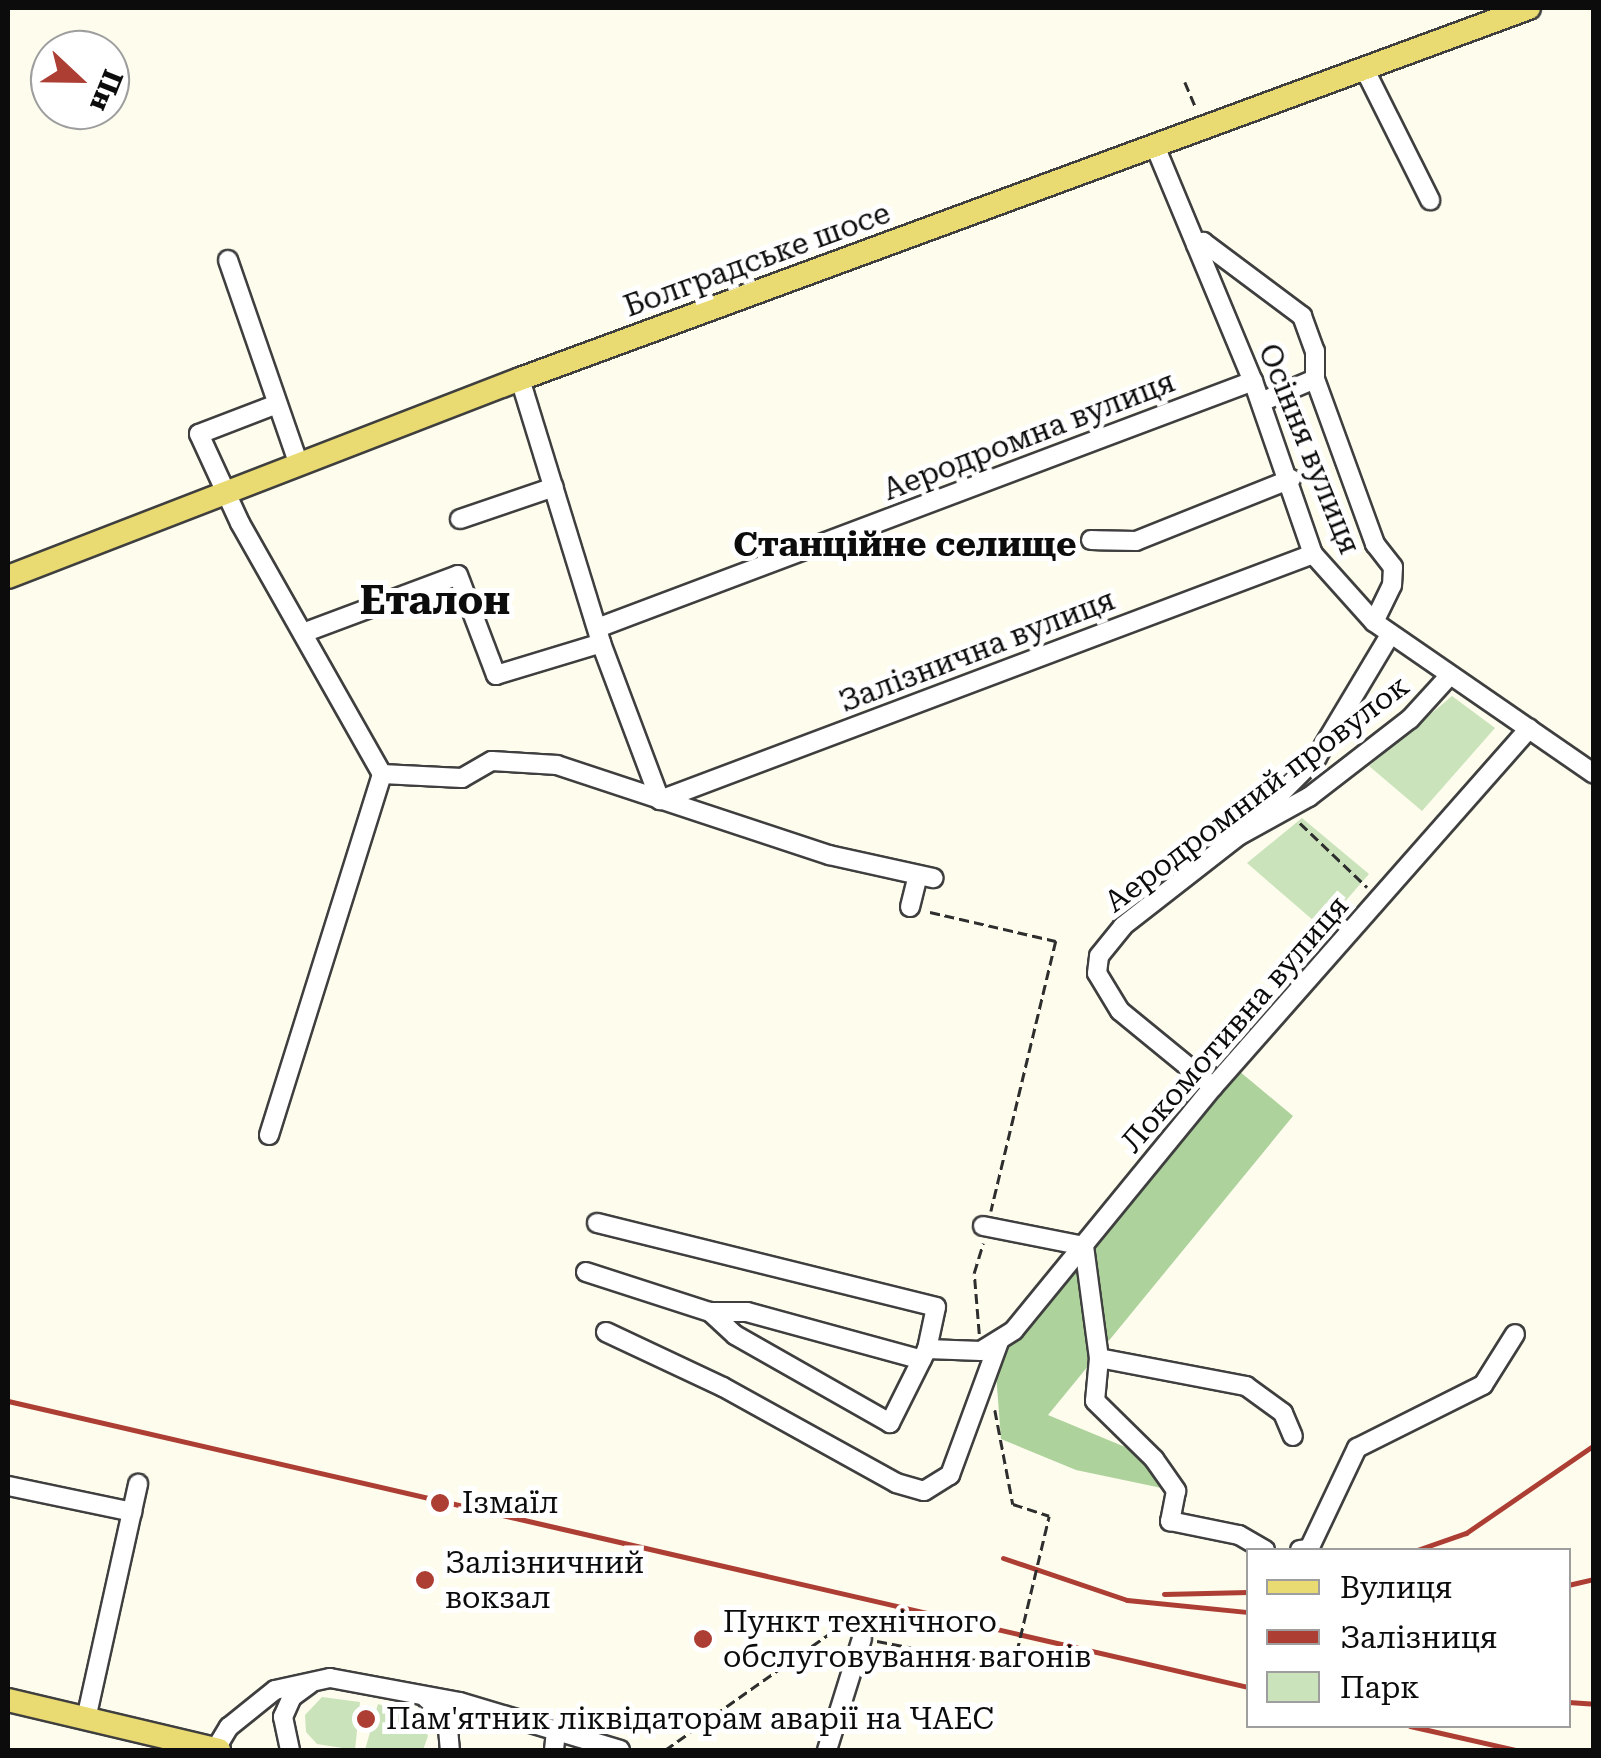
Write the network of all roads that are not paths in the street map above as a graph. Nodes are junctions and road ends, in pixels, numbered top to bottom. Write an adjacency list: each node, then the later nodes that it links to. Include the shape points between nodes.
1 (1529, 8): 2 (main road, Болградське шосе)
2 (1477, 16): 3 (main road, Болградське шосе)
3 (1364, 68): 4 (main road, Болградське шосе); 5 (street)
4 (1155, 146): 6 (street, Осіння вулиця); 9 (main road, Болградське шосе)
5 (1430, 200)
6 (1196, 245): 8 (street, via 1203,242 1302,316 1315,351); 10 (street, Осіння вулиця)
7 (228, 260): 12 (street)
8 (1315, 379): 11 (street); 21 (street, via 1375,544 1393,567 1392,586)
9 (520, 380): 13 (main road, Болградське шосе); 15 (street)
10 (1253, 381): 11 (street, Осіння вулиця); 24 (street, Аеродромна вулиця)
11 (1261, 402): 14 (street, Осіння вулиця)
12 (277, 404): 13 (street); 16 (street, via 199,434)
13 (299, 465): 16 (main road, Болградське шосе)
14 (1291, 479): 18 (street, via 1136,541); 19 (street, Осіння вулиця)
15 (554, 487): 17 (street); 24 (street)
16 (226, 495): 20 (main road, Болградське шосе); 22 (street)
17 (460, 519)
18 (1091, 540)
19 (1314, 554): 21 (street, Осіння вулиця); 29 (street, Залізнична вулиця)
20 (8, 577)
21 (1374, 622): 23 (street, Осіння вулиця)
22 (302, 633): 24 (street, Аеродромна вулиця, via 458,575 496,675); 27 (street)
23 (1390, 634): 25 (street, Осіння вулиця); 30 (street, via 1317,757)
24 (601, 635): 29 (street)
25 (1450, 675): 26 (street, Осіння вулиця); 30 (street, Аеродромний провулок, via 1410,720 1287,810)
26 (1529, 729): 28 (street, Осіння вулиця); 32 (street, Локомотивна вулиця)
27 (382, 774): 29 (street, via 462,778 492,762 557,765); 33 (street)
28 (1594, 774)
29 (660, 800): 31 (street, via 828,855 925,876)
30 (1238, 836): 32 (street, Аеродромний провулок, via 1123,926 1100,956 1097,973 1138,1029)
31 (910, 907)
32 (1213, 1087): 36 (street, Локомотивна вулиця)
33 (269, 1135)
34 (597, 1224): 42 (street, via 936,1307)
35 (985, 1227): 36 (street)
36 (1084, 1246): 41 (street, Локомотивна вулиця); 43 (street)
37 (586, 1272): 38 (street)
38 (710, 1312): 42 (street, via 746,1312); 42 (street, via 734,1335 890,1423)
39 (606, 1332): 41 (street, via 723,1387 877,1474 924,1491 950,1475)
40 (1515, 1334): 49 (street, via 1483,1384 1357,1448)
41 (999, 1342): 42 (street, Локомотивна вулиця, via 981,1351)
42 (924, 1354)
43 (1099, 1358): 44 (street, via 1246,1386 1283,1413); 48 (street, via 1096,1401 1176,1492 1170,1520 1239,1535)
44 (1292, 1436)
45 (138, 1484): 47 (street)
46 (8, 1486): 47 (street)
47 (132, 1512): 54 (street)
48 (1262, 1548)
49 (1309, 1548)
50 (862, 1638): 61 (street)
51 (319, 1680): 52 (street); 56 (street, via 275,1690 230,1727); 57 (street, via 286,1706)
52 (416, 1694): 55 (street); 58 (street, via 447,1717)
53 (8, 1700): 54 (main road)
54 (86, 1719): 56 (main road)
55 (556, 1730): 59 (street); 60 (street)
56 (216, 1750)
57 (290, 1750)
58 (450, 1750)
59 (554, 1750)
60 (620, 1750)
61 (827, 1750)

